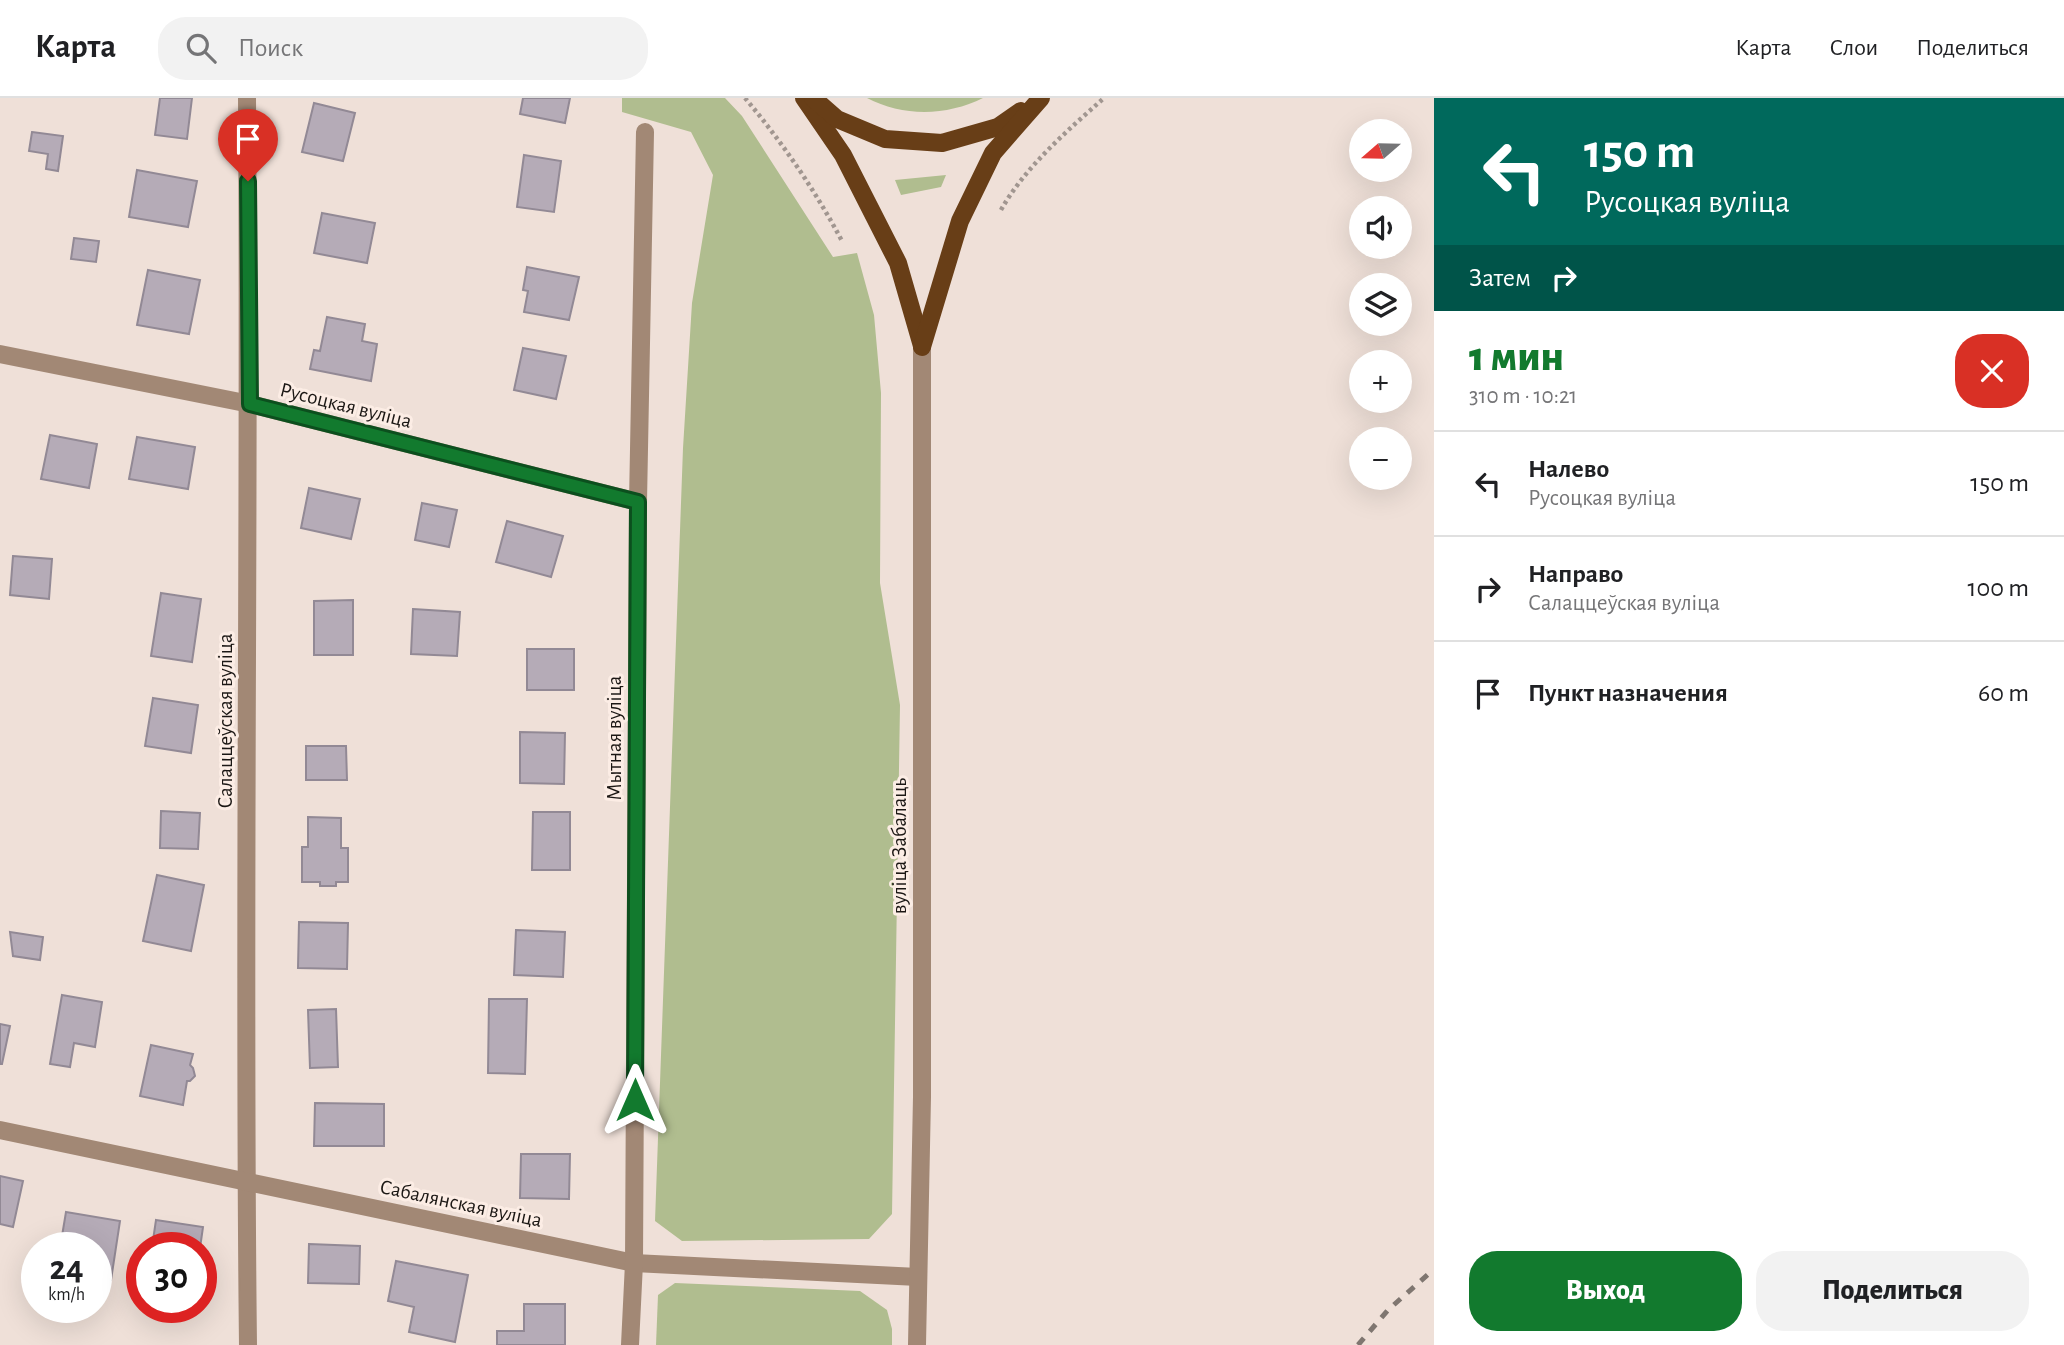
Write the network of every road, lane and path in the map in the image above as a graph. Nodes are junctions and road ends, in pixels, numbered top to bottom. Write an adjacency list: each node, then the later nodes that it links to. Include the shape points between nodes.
1 (247, 98): 12 (street, Салаццеўская вуліца)
2 (745, 98): 9 (path, via 788,152)
3 (804, 98): 10 (main road, via 843,155 898,263)
4 (813, 98): 5 (main road, via 837,119 885,139 942,143 998,127)
5 (1039, 98): 10 (main road, via 993,153 960,222)
6 (1104, 98): 8 (path, via 1056,140)
7 (645, 132): 13 (street, Мытная вуліца)
8 (1002, 210)
9 (842, 241)
10 (922, 347): 17 (street, вуліца Забалаць)
11 (0, 354): 12 (street, Русоцкая вуліца)
12 (250, 404): 13 (street, Русоцкая вуліца); 15 (street, Салаццеўская вуліца)
13 (638, 502): 16 (street, Мытная вуліца)
14 (0, 1130): 15 (street, Сабалянская вуліца)
15 (246, 1181): 16 (street, Сабалянская вуліца); 18 (street, Салаццеўская вуліца)
16 (634, 1263): 17 (street, Сабалянская вуліца); 19 (street, Мытная вуліца)
17 (918, 1277): 20 (street, вуліца Забалаць)
18 (248, 1345)
19 (630, 1345)
20 (917, 1345)

